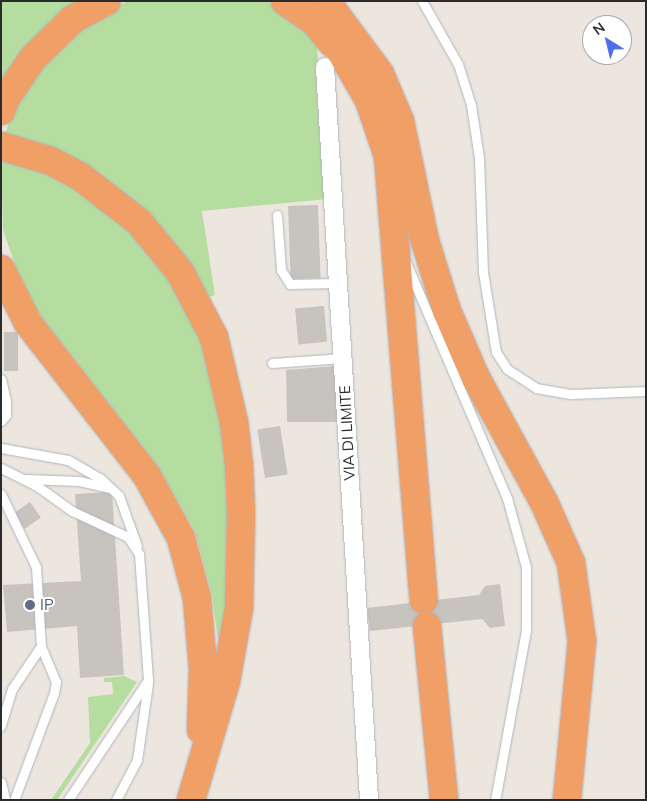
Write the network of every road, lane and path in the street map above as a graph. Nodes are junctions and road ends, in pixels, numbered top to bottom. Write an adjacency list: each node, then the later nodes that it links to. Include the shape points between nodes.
1 (107, 1): 8 (highway, via 73,19 33,58)
2 (285, 1): 7 (highway, via 315,22)
3 (326, 1): 7 (highway)
4 (422, 1): 17 (lane, via 458,64 471,105 479,158 484,272 496,352 507,369 536,388 571,394)
5 (311, 2): 7 (highway)
6 (325, 67): 13 (street, VIA DI LIMITE)
7 (365, 68): 11 (highway, via 369,100 388,156); 37 (highway, via 400,121 425,241 447,311 476,378 544,502 570,563 582,641)
8 (1, 111)
9 (1, 146): 29 (highway, via 50,161 81,177 139,222 180,272 214,337 234,422 239,465 242,513 239,608 226,681)
10 (277, 215): 13 (lane, via 281,270 290,284)
11 (397, 240): 35 (highway); 36 (lane, via 507,498 526,567 526,630)
12 (1, 269): 29 (highway, via 28,323 147,476 181,538 197,598 203,668)
13 (338, 283): 14 (street, VIA DI LIMITE)
14 (343, 358): 15 (lane); 34 (street, VIA DI LIMITE)
15 (272, 363)
16 (1, 379): 18 (lane, via 6,415)
17 (646, 391)
18 (1, 421)
19 (1, 448): 22 (lane, via 68,460 101,478)
20 (1, 468): 21 (lane)
21 (20, 477): 22 (lane, via 79,481); 24 (lane, via 72,511 128,538)
22 (114, 491): 24 (lane, via 128,514)
23 (1, 494): 25 (lane, via 36,567)
24 (139, 554): 26 (lane)
25 (41, 646): 27 (lane, via 12,688); 31 (lane, via 56,682)
26 (148, 680): 32 (lane); 33 (lane, via 137,760)
27 (1, 726)
28 (1, 782): 30 (lane)
29 (195, 788)
30 (5, 800)
31 (14, 800)
32 (68, 800)
33 (116, 800)
34 (369, 800)
35 (444, 800)
36 (495, 800)
37 (567, 800)

